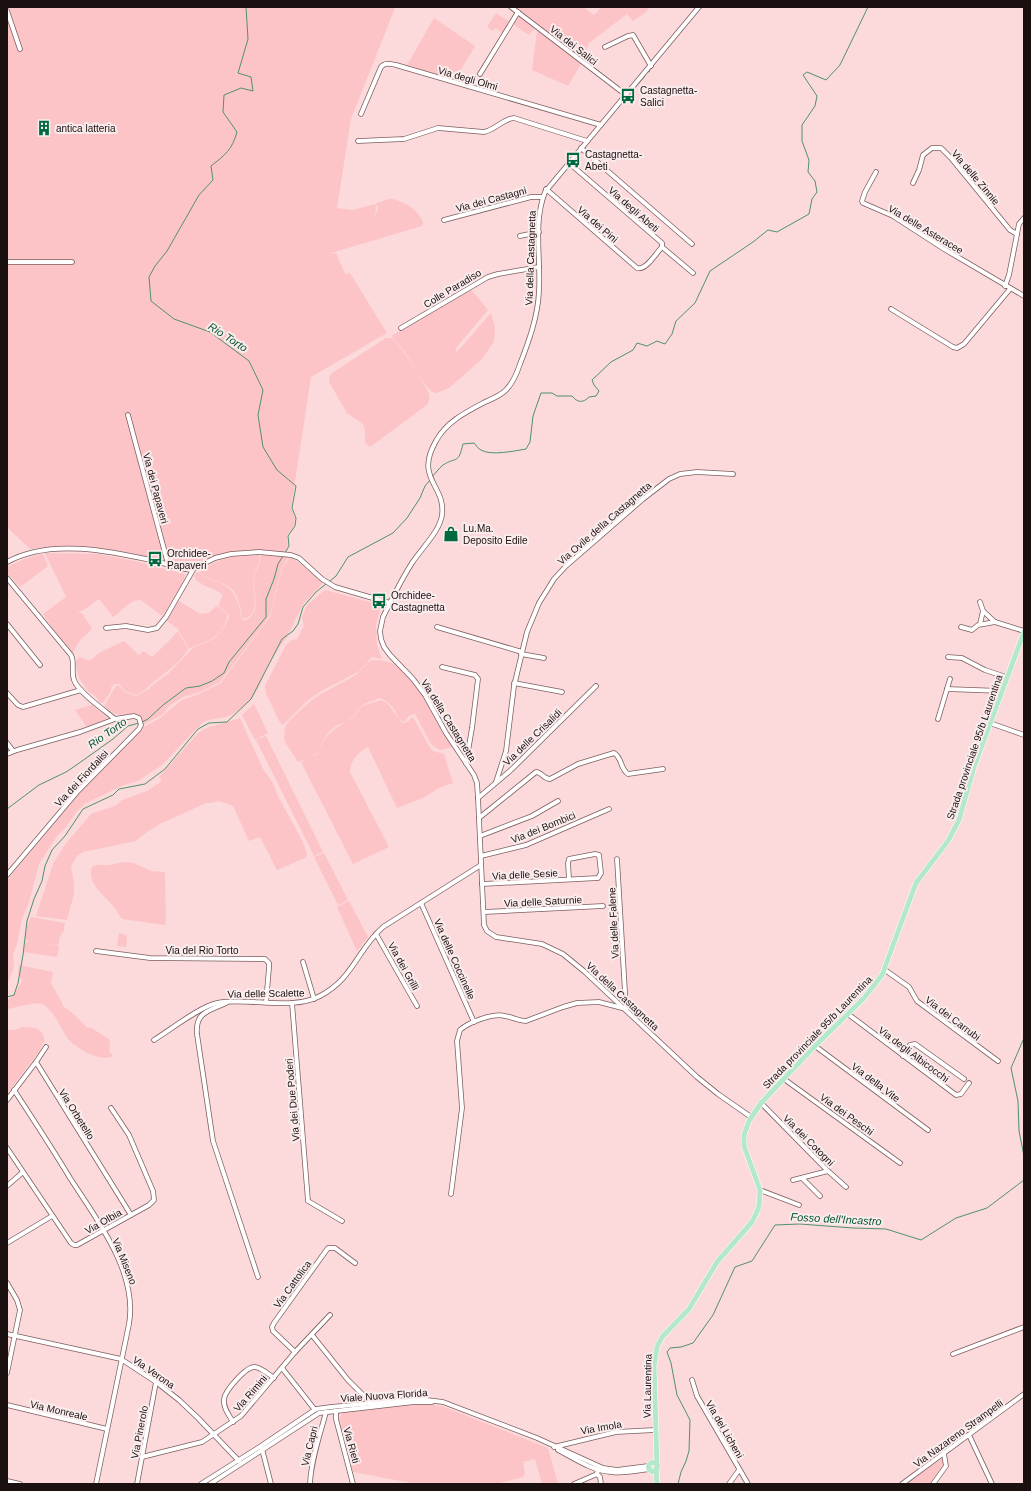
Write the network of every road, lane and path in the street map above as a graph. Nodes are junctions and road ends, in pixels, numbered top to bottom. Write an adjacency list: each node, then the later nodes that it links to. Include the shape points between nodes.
1 (512, 7): 4 (street, Via dei Salici)
2 (699, 7): 7 (street, Via della Castagnetta)
3 (7, 11): 6 (street)
4 (518, 12): 8 (street); 9 (street, Via dei Salici)
5 (605, 47): 7 (street, via 633,35)
6 (20, 49)
7 (650, 66): 9 (street, Via della Castagnetta)
8 (480, 74)
9 (626, 95): 11 (street, Via della Castagnetta)
10 (361, 114): 11 (street, Via degli Olmi, via 381,67 387,63)
11 (601, 125): 12 (street, Via della Castagnetta)
12 (587, 140): 13 (street, via 513,118 484,132 438,128 404,139); 14 (street, Via della Castagnetta)
13 (358, 141)
14 (581, 148): 15 (street, Via della Castagnetta); 25 (street)
15 (568, 163): 18 (street, Via della Castagnetta); 26 (street, Via degli Abeti, via 661,243)
16 (876, 172): 32 (street, Via delle Asteracee, via 864,194 863,203 891,215)
17 (913, 183): 23 (street, Via delle Zinnie, via 923,155 932,148 941,148 1010,230)
18 (546, 190): 19 (street, Via della Castagnetta); 30 (street, Via dei Pini)
19 (543, 197): 21 (street, Via dei Castagni, via 531,197); 22 (street, Via della Castagnetta, via 539,210)
20 (1024, 218): 23 (street, via 1019,224)
21 (444, 220)
22 (539, 232): 24 (street); 29 (street, Via della Castagnetta)
23 (1017, 234): 32 (street)
24 (520, 236)
25 (692, 244)
26 (662, 247): 30 (street, Via degli Abeti, via 645,267); 31 (street)
27 (7, 262): 28 (street)
28 (72, 262)
29 (539, 267): 36 (street, Colle Paradiso, via 488,276); 44 (street, Via della Castagnetta, via 535,316 513,381 501,393 444,428 429,454 429,476 442,505 441,521 409,567)
30 (640, 269)
31 (693, 273)
32 (1005, 286): 33 (street, Via delle Asteracee)
33 (1010, 289): 34 (street, Via delle Asteracee); 35 (street, via 964,344 957,348)
34 (1024, 296)
35 (891, 309)
36 (401, 328)
37 (128, 415): 40 (street, Via dei Papaveri)
38 (733, 474): 54 (street, Via Ovile della Castagnetta, via 682,474 666,481 643,499 556,577 532,618)
39 (7, 562): 40 (street, via 35,551 70,549 115,553)
40 (168, 564): 41 (street)
41 (193, 570): 44 (street, via 225,555 259,552 287,554 299,558 333,586); 51 (street, via 157,628)
42 (7, 578): 64 (street, via 71,655 73,677)
43 (980, 602): 45 (street)
44 (390, 603): 75 (street, Via della Castagnetta, via 380,626 380,639 423,692)
45 (983, 611): 46 (street); 48 (street)
46 (995, 622): 48 (street); 52 (street)
47 (7, 624): 57 (street)
48 (980, 624): 50 (street, via 972,630)
49 (437, 627): 54 (street)
50 (962, 627)
51 (106, 628)
52 (1024, 632): 53 (main road, Strada provinciale 95/b Laurentina)
53 (1022, 646): 59 (main road, Strada provinciale 95/b Laurentina)
54 (522, 653): 56 (street); 61 (street, Via Ovile della Castagnetta)
55 (948, 657): 59 (street, via 962,658)
56 (544, 658)
57 (40, 665)
58 (442, 667): 75 (street, via 475,675 478,679)
59 (1006, 677): 66 (main road, Strada provinciale 95/b Laurentina)
60 (950, 679): 63 (street)
61 (514, 683): 65 (street); 77 (street, Via Ovile della Castagnetta, via 506,752)
62 (596, 686): 77 (street, Via delle Crisalidi, via 515,767)
63 (947, 689): 66 (street); 69 (street)
64 (81, 690): 67 (street, via 23,707); 68 (street)
65 (562, 692)
66 (1001, 692): 70 (main road, Strada provinciale 95/b Laurentina)
67 (7, 693)
68 (115, 719): 73 (street, Via dei Fiordalisi); 86 (street, Via dei Fiordalisi, via 134,716 139,719 141,725 78,791)
69 (938, 719)
70 (990, 723): 71 (street); 95 (main road, Strada provinciale 95/b Laurentina, via 959,820 947,843 914,887)
71 (1024, 735)
72 (7, 744): 73 (street)
73 (13, 751): 74 (street, Via dei Fiordalisi)
74 (7, 754)
75 (466, 763): 78 (street, Via della Castagnetta, via 476,778)
76 (663, 769): 81 (street, via 628,774 617,755 613,753 580,763 550,779 536,772)
77 (496, 782): 78 (street, Via delle Crisalidi)
78 (478, 798): 81 (street, Via della Castagnetta)
79 (558, 801): 82 (street, via 532,816)
80 (609, 809): 83 (street, Via dei Bombici, via 526,845)
81 (479, 818): 82 (street, Via della Castagnetta)
82 (480, 836): 83 (street, Via della Castagnetta)
83 (481, 856): 85 (street, Via della Castagnetta)
84 (617, 859): 101 (street, Via delle Falene)
85 (481, 865): 88 (street, Via della Castagnetta); 89 (street, Via delle Scalette)
86 (7, 875)
87 (569, 879): 87 (street, Via delle Sesie, via 599,877 599,855 569,859); 88 (street, Via delle Sesie)
88 (482, 884): 91 (street, Via della Castagnetta)
89 (421, 903): 92 (street, Via delle Scalette); 103 (street, Via delle Coccinelle)
90 (603, 906): 91 (street, Via delle Saturnie)
91 (484, 912): 101 (street, Via della Castagnetta, via 485,928 492,936 542,944 558,951)
92 (376, 934): 96 (street, Via delle Scalette, via 340,983); 100 (street, Via dei Grilli)
93 (96, 951): 98 (street, Via del Rio Torto, via 150,958 265,959 269,963)
94 (304, 962): 96 (street)
95 (885, 970): 102 (main road, Strada provinciale 95/b Laurentina, via 876,985); 109 (street, Via dei Carrubi, via 910,987 917,1001)
96 (314, 999): 99 (street, Via delle Scalette)
97 (230, 1002): 98 (street, Via delle Scalette); 104 (street, Via delle Scalette, via 207,1006); 137 (street, via 201,1015 197,1034 212,1138)
98 (266, 1002): 99 (street, Via delle Scalette)
99 (292, 1002): 133 (street, Via dei Due Poderi, via 308,1201)
100 (417, 1006)
101 (626, 1009): 103 (street, via 584,1002 526,1021 499,1015); 117 (street, Via della Castagnetta, via 697,1077)
102 (848, 1014): 105 (main road, Strada provinciale 95/b Laurentina); 107 (street, Via degli Albicocchi)
103 (474, 1022): 128 (street, via 461,1029 458,1036 463,1105)
104 (154, 1040)
105 (815, 1046): 110 (main road, Strada provinciale 95/b Laurentina); 118 (street, Via della Vite)
106 (46, 1047): 108 (street)
107 (903, 1056): 111 (street, via 910,1045 915,1044); 112 (street, Via degli Albicocchi, via 956,1094 961,1094)
108 (36, 1062): 113 (street); 131 (street, Via Orbetello)
109 (998, 1062)
110 (784, 1079): 115 (main road, Strada provinciale 95/b Laurentina); 120 (street, Via dei Peschi)
111 (964, 1079)
112 (969, 1083)
113 (14, 1090): 114 (street); 134 (street, Via Miseno)
114 (7, 1100)
115 (761, 1103): 117 (main road, Strada provinciale 95/b Laurentina); 121 (street, Via dei Cotogni)
116 (112, 1108): 131 (street, Via Olbia, via 129,1135 154,1197 150,1204)
117 (751, 1117): 127 (main road, Strada provinciale 95/b Laurentina, via 744,1133 744,1146)
118 (928, 1130)
119 (7, 1148): 122 (street, Via Olbia)
120 (900, 1163)
121 (828, 1171): 123 (street); 126 (street, Via dei Cotogni)
122 (24, 1172): 125 (street); 132 (street, Via Olbia)
123 (802, 1178): 124 (street); 129 (street)
124 (793, 1180)
125 (7, 1186)
126 (846, 1187)
127 (760, 1190): 130 (street); 144 (main road, Strada provinciale 95/b Laurentina, via 760,1204 754,1218 719,1260 687,1312)
128 (451, 1194)
129 (820, 1196)
130 (799, 1205)
131 (131, 1215): 134 (street, Via Olbia)
132 (52, 1216): 134 (street, Via Olbia, via 74,1245); 135 (street)
133 (342, 1221)
134 (103, 1230): 147 (street, Via Miseno, via 123,1270 131,1301 130,1321)
135 (7, 1243)
136 (355, 1263): 145 (street, Via Cattolica, via 335,1248 328,1248 274,1323 273,1331)
137 (258, 1277)
138 (7, 1284): 143 (street, via 19,1306)
139 (330, 1315): 142 (street, Via Rimini)
140 (1024, 1327): 146 (street)
141 (7, 1334): 143 (street, Via Verona)
142 (312, 1335): 145 (street, Via Rimini); 154 (street, via 348,1380)
143 (15, 1336): 147 (street, Via Verona); 149 (street)
144 (662, 1337): 162 (main road, Via Laurentina, via 655,1361)
145 (295, 1352): 148 (street, Via Rimini)
146 (953, 1354)
147 (121, 1359): 152 (street, Via Verona); 161 (street, Via Miseno)
148 (282, 1368): 150 (street, Via Rimini); 157 (street)
149 (7, 1373)
150 (274, 1378): 160 (street, Via Rimini, via 245,1413); 160 (street, via 256,1367 245,1371 224,1399 226,1409)
151 (692, 1380): 172 (street, Via dei Licheni, via 697,1396)
152 (156, 1382): 163 (street, Via Verona, via 184,1404); 168 (street, Via Pinerolo)
153 (1024, 1394): 164 (street, Via Nazareno Strampelli)
154 (371, 1403): 156 (street); 157 (street, Viale Nuova Florida); 165 (street, Viale Nuova Florida, via 418,1399 440,1401)
155 (7, 1406): 161 (street, Via Monreale)
156 (375, 1407): 158 (street, Viale Nuova Florida); 165 (street, Viale Nuova Florida, via 418,1402 440,1403)
157 (315, 1410): 166 (street, Viale Nuova Florida)
158 (336, 1411): 159 (street, Viale Nuova Florida); 183 (street, Via Rieti)
159 (326, 1412): 166 (street, Viale Nuova Florida, via 316,1415); 182 (street, Via Capri)
160 (234, 1422): 163 (street, Via Rimini)
161 (107, 1430): 177 (street, Via Miseno)
162 (656, 1430): 165 (street, Via Imola, via 612,1432); 171 (main road, Via Laurentina)
163 (214, 1435): 168 (street, Via Rimini, via 198,1444); 169 (street, Via Verona)
164 (969, 1435): 167 (street, Via Nazareno Strampelli); 190 (street)
165 (553, 1447): 171 (street, Viale Nuova Florida, via 606,1469); 173 (street, Viale Nuova Florida)
166 (262, 1449): 169 (street, Viale Nuova Florida); 170 (street, Viale Nuova Florida); 181 (street)
167 (944, 1454): 188 (street, Via Nazareno Strampelli); 189 (street, via 946,1466)
168 (142, 1457): 178 (street, Via Pinerolo)
169 (238, 1460): 170 (street, Via Verona); 179 (street, Viale Nuova Florida)
170 (242, 1464): 180 (street, Viale Nuova Florida)
171 (652, 1467): 173 (street, Viale Nuova Florida, via 616,1473); 175 (main road)
172 (739, 1470): 186 (street); 187 (street, Via dei Licheni)
173 (598, 1472): 184 (street); 185 (street)
174 (7, 1481): 176 (street)
175 (657, 1482)
176 (20, 1484)
177 (96, 1484)
178 (137, 1484)
179 (202, 1484)
180 (210, 1484)
181 (271, 1484)
182 (310, 1484)
183 (354, 1484)
184 (574, 1484)
185 (601, 1484)
186 (729, 1484)
187 (748, 1484)
188 (902, 1484)
189 (934, 1484)
190 (992, 1484)

